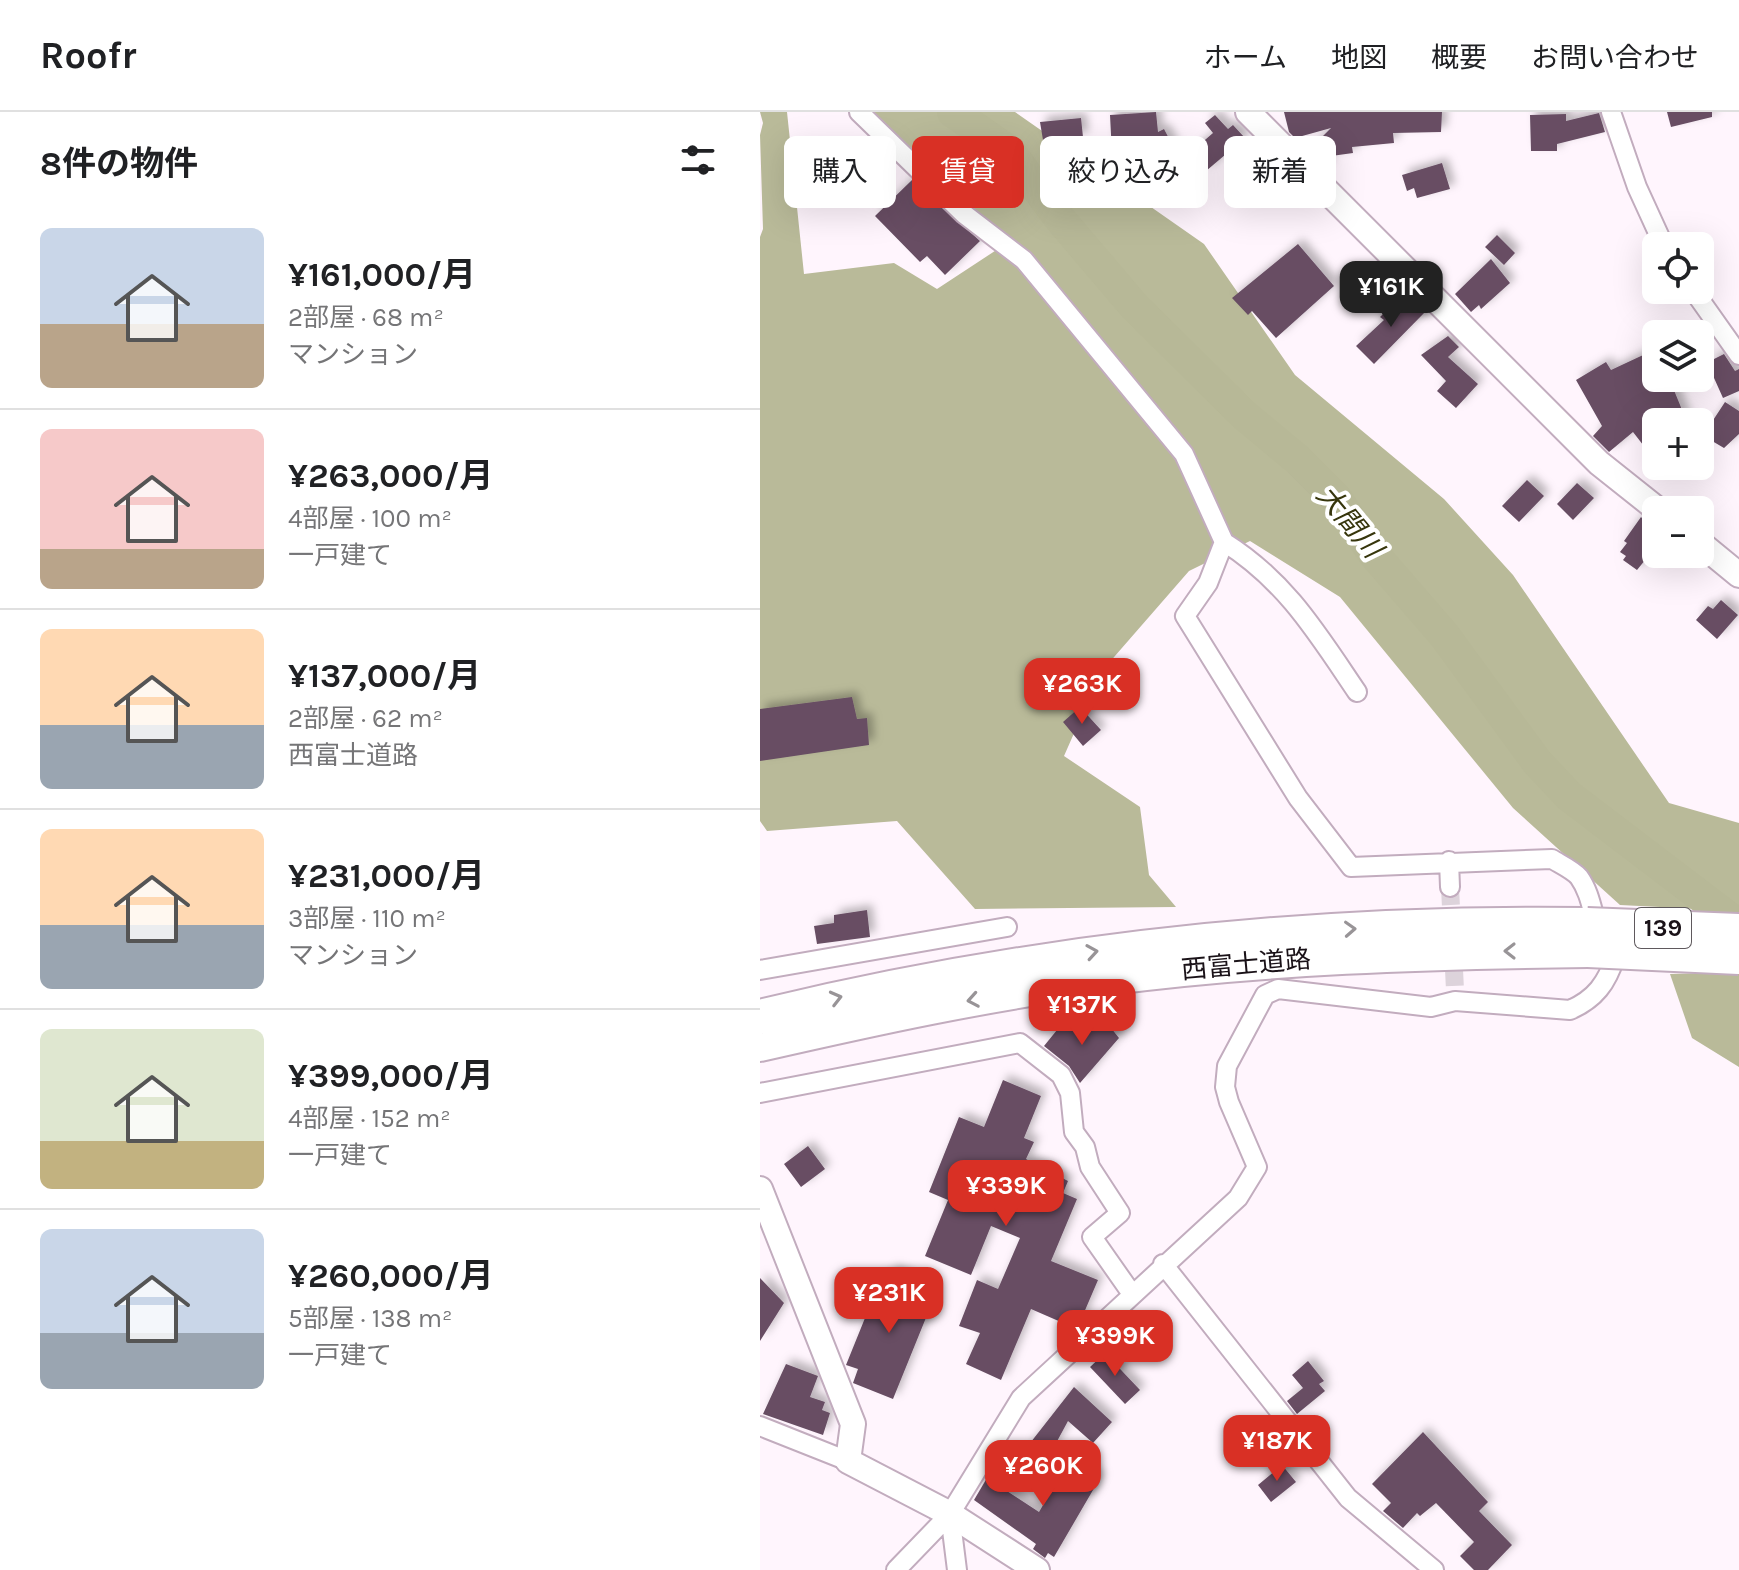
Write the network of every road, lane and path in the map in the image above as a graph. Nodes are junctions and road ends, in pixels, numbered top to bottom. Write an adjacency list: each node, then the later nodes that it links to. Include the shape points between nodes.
1 (859, 112): 8 (street, via 964,214 1024,260 1184,454)
2 (1248, 112): 7 (street, via 1599,463)
3 (1611, 112): 4 (street)
4 (1658, 232)
5 (1703, 304): 6 (street)
6 (1739, 355)
7 (1642, 497)
8 (1224, 542): 11 (street, via 1256,562 1292,597); 12 (street, via 1208,583 1185,616 1298,798 1351,867)
9 (1714, 554): 10 (street)
10 (1739, 575)
11 (1357, 692)
12 (1449, 861): 13 (street); 23 (street, via 1552,859 1578,876 1594,926 1615,957 1609,979 1586,1003 1570,1010 1455,996 1431,1007 1278,989 1265,995 1227,1066 1225,1087 1257,1167 1238,1198)
13 (1450, 887)
14 (1007, 927): 18 (street)
15 (1739, 931): 16 (highway, 西富士道路 / 139, bridge)
16 (1587, 938): 17 (highway, 西富士道路 / 139, bridge); 19 (highway, 西富士道路 / 139, one-way to 16, via 879,988 1105,950 1456,923); 20 (highway, 西富士道路 / 139, one-way to 20, via 1104,978 888,1015)
17 (1739, 957)
18 (760, 970)
19 (760, 1017)
20 (760, 1044)
21 (760, 1093): 24 (street, via 1020,1043 1061,1075 1070,1093 1074,1132 1120,1213 1092,1237)
22 (760, 1189): 26 (street, via 853,1424)
23 (1163, 1264): 24 (street); 31 (street, via 1348,1498)
24 (1132, 1294): 27 (street, via 1021,1398)
25 (760, 1426): 26 (street)
26 (848, 1461): 27 (street)
27 (950, 1514): 28 (street); 29 (street); 30 (street)
28 (896, 1570)
29 (957, 1570)
30 (1037, 1570)
31 (1434, 1570)

